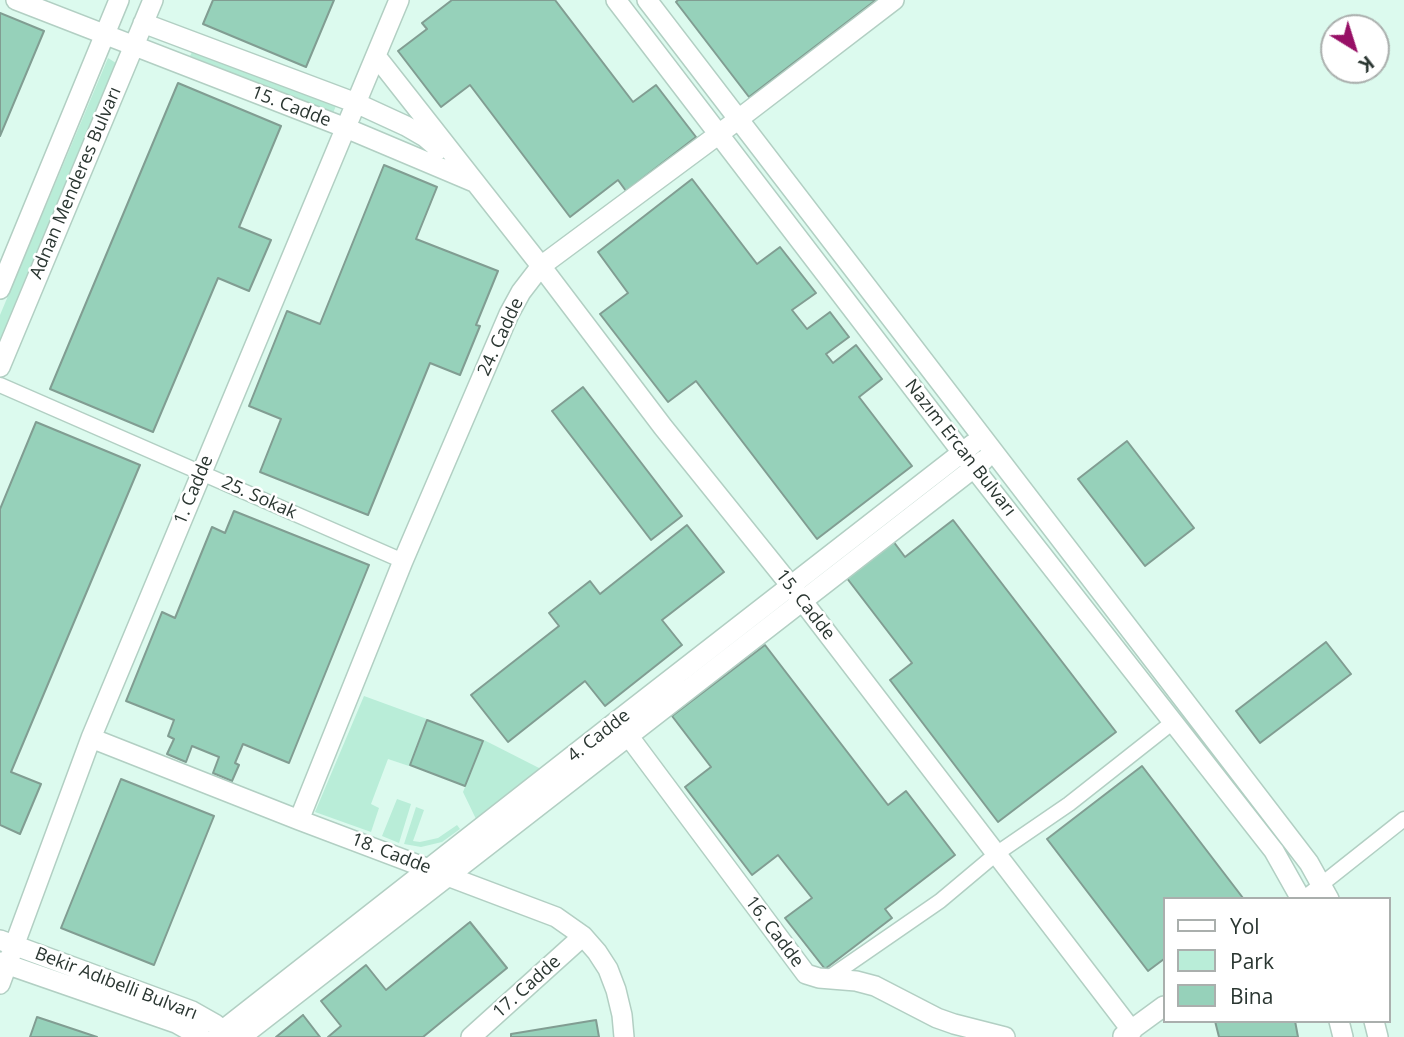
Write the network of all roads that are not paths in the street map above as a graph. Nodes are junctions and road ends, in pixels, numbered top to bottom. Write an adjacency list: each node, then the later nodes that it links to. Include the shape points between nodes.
1 (16, 0): 9 (street, 15. Cadde)
2 (119, 0): 9 (street, Adnan Menderes Bulvarı)
3 (153, 0): 8 (street, Adnan Menderes Bulvarı)
4 (399, 0): 11 (street, 1. Cadde)
5 (616, 0): 15 (street, Nazım Ercan Bulvarı)
6 (647, 0): 13 (street, Nazım Ercan Bulvarı)
7 (894, 0): 13 (street, 24. Cadde)
8 (143, 23): 10 (street, Adnan Menderes Bulvarı); 12 (street, 15. Cadde)
9 (105, 35): 10 (street, 15. Cadde); 18 (street, Adnan Menderes Bulvarı)
10 (134, 45): 14 (street, 15. Cadde); 19 (street, Adnan Menderes Bulvarı)
11 (376, 56): 12 (street, 1. Cadde); 16 (street, 15. Cadde)
12 (356, 103): 14 (street, 1. Cadde); 16 (street, 15. Cadde, via 425,137)
13 (739, 118): 15 (street, 24. Cadde); 21 (street, Nazım Ercan Bulvarı)
14 (346, 128): 16 (street, 15. Cadde); 24 (street, 1. Cadde)
15 (719, 134): 17 (street, 24. Cadde); 23 (street, Nazım Ercan Bulvarı)
16 (476, 183): 17 (street, 15. Cadde)
17 (541, 265): 25 (street, 24. Cadde, via 509,314); 26 (street, 15. Cadde)
18 (0, 289)
19 (0, 367)
20 (0, 385): 24 (street, 25. Sokak)
21 (982, 437): 22 (street, Nazım Ercan Bulvarı); 23 (street, 4. Cadde)
22 (994, 453): 23 (street, 4. Cadde); 35 (street, Nazım Ercan Bulvarı, via 1296,846)
23 (969, 460): 26 (street, 4. Cadde); 27 (street, Nazım Ercan Bulvarı)
24 (201, 472): 25 (street, 25. Sokak); 29 (street, 1. Cadde)
25 (403, 561): 31 (street, 24. Cadde)
26 (797, 593): 28 (street, 4. Cadde); 32 (street, 15. Cadde)
27 (1173, 722): 32 (street, via 1069,804); 36 (street, Nazım Ercan Bulvarı, via 1274,851)
28 (622, 729): 33 (street, 4. Cadde); 34 (street, 4. Cadde); 40 (street, 16. Cadde, via 802,969 810,976)
29 (91, 738): 31 (street, 18. Cadde); 38 (street, 1. Cadde)
30 (1404, 819): 35 (street)
31 (299, 820): 33 (street, 18. Cadde)
32 (996, 854): 40 (street, via 940,901); 44 (street, 15. Cadde)
33 (430, 869): 34 (street, 18. Cadde); 45 (street, 4. Cadde)
34 (450, 877): 37 (street, 18. Cadde, via 556,917); 45 (street, 4. Cadde)
35 (1325, 892)
36 (1301, 897)
37 (583, 936): 43 (street, 17. Cadde); 47 (street, 18. Cadde, via 612,979)
38 (7, 943): 39 (street, 1. Cadde); 45 (street, Bekir Adıbelli Bulvarı, via 176,1004 206,1018)
39 (4, 963): 41 (street, 1. Cadde); 46 (street, Bekir Adıbelli Bulvarı)
40 (827, 979): 48 (street, 16. Cadde, via 875,986 937,1018)
41 (0, 985)
42 (1162, 1008): 44 (street)
43 (482, 1033)
44 (1127, 1034)
45 (227, 1035)
46 (201, 1037)
47 (624, 1037)
48 (1005, 1037)

